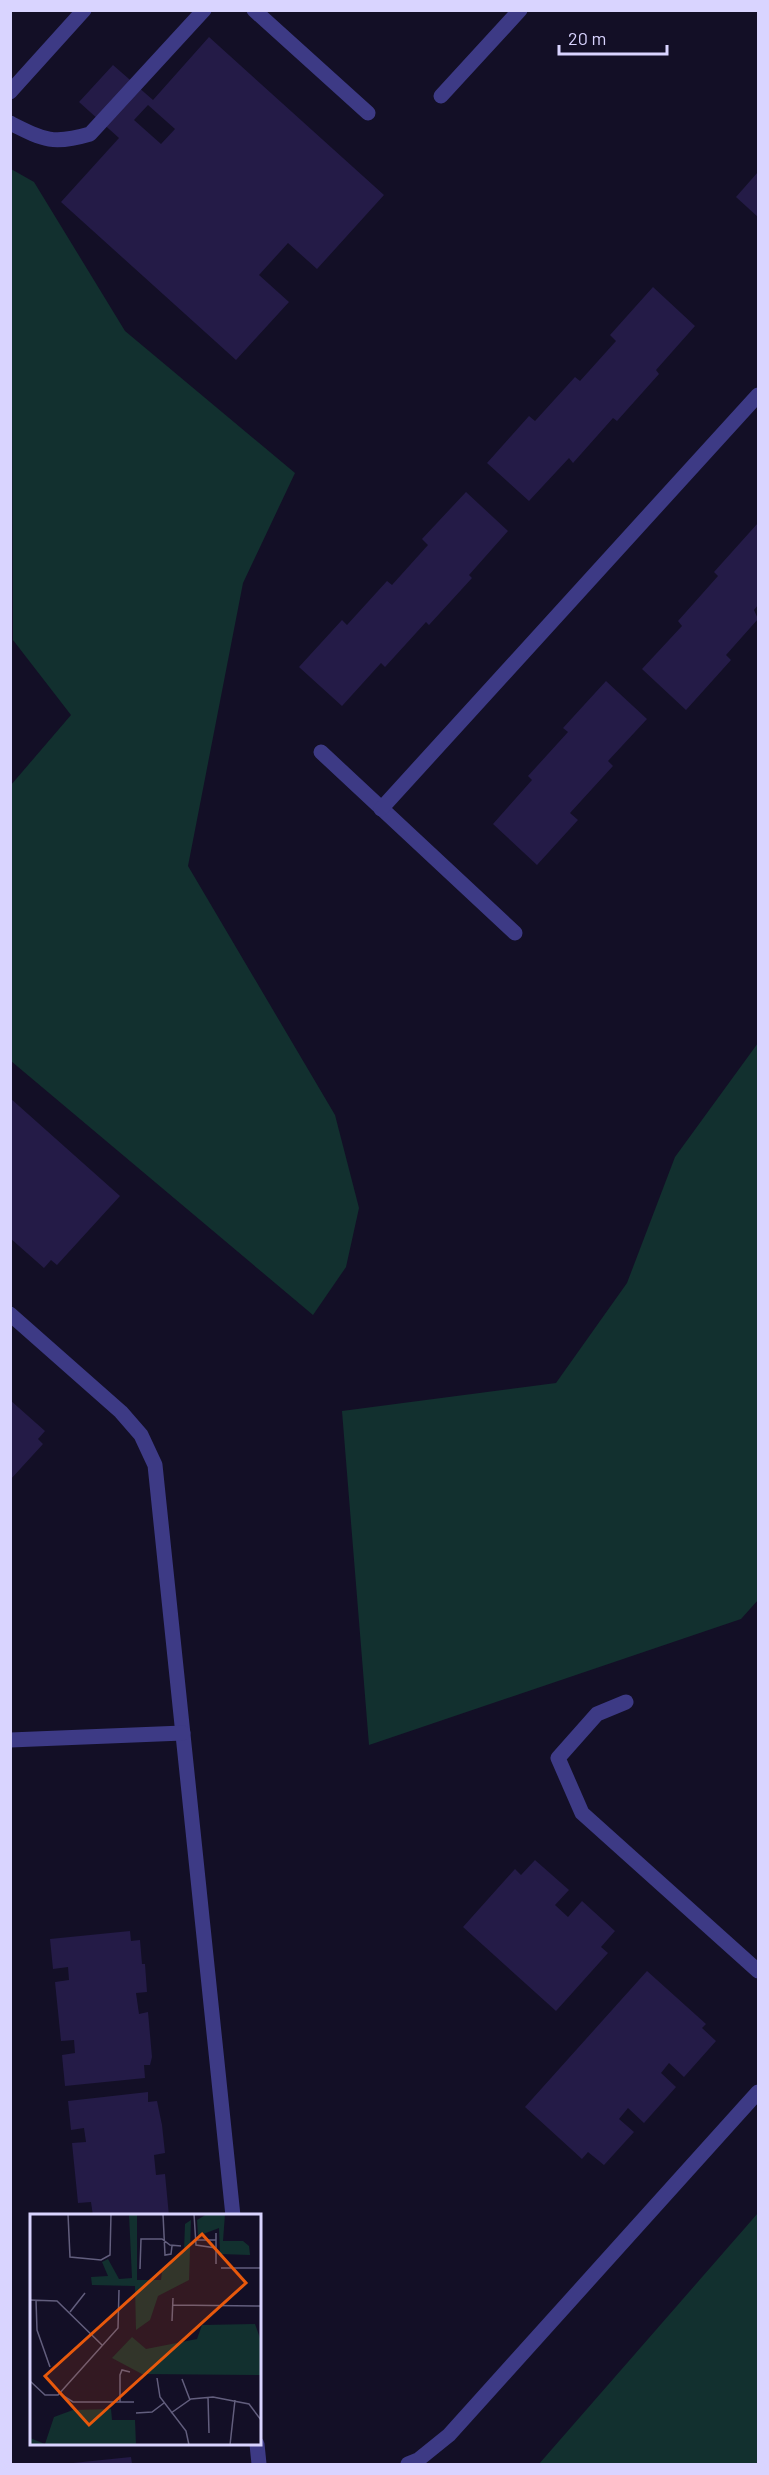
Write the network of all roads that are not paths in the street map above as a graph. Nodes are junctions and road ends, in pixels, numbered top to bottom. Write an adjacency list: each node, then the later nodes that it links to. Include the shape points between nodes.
1 (84, 10): 5 (lane)
2 (204, 10): 8 (lane, via 90,134 66,141 42,139)
3 (254, 10): 7 (lane)
4 (519, 10): 6 (lane)
5 (10, 92)
6 (441, 96)
7 (368, 113)
8 (10, 123)
9 (759, 395): 11 (lane)
10 (321, 753): 11 (lane)
11 (381, 808): 12 (lane)
12 (515, 933)
13 (10, 1314): 15 (lane, via 121,1412 141,1435 155,1466)
14 (626, 1702): 17 (lane, via 597,1714 558,1758 582,1813)
15 (183, 1733): 16 (lane); 19 (lane)
16 (10, 1740)
17 (759, 1971)
18 (759, 2092): 22 (lane, via 449,2435)
19 (233, 2214)
20 (257, 2445): 21 (lane)
21 (259, 2464)
22 (408, 2464)

